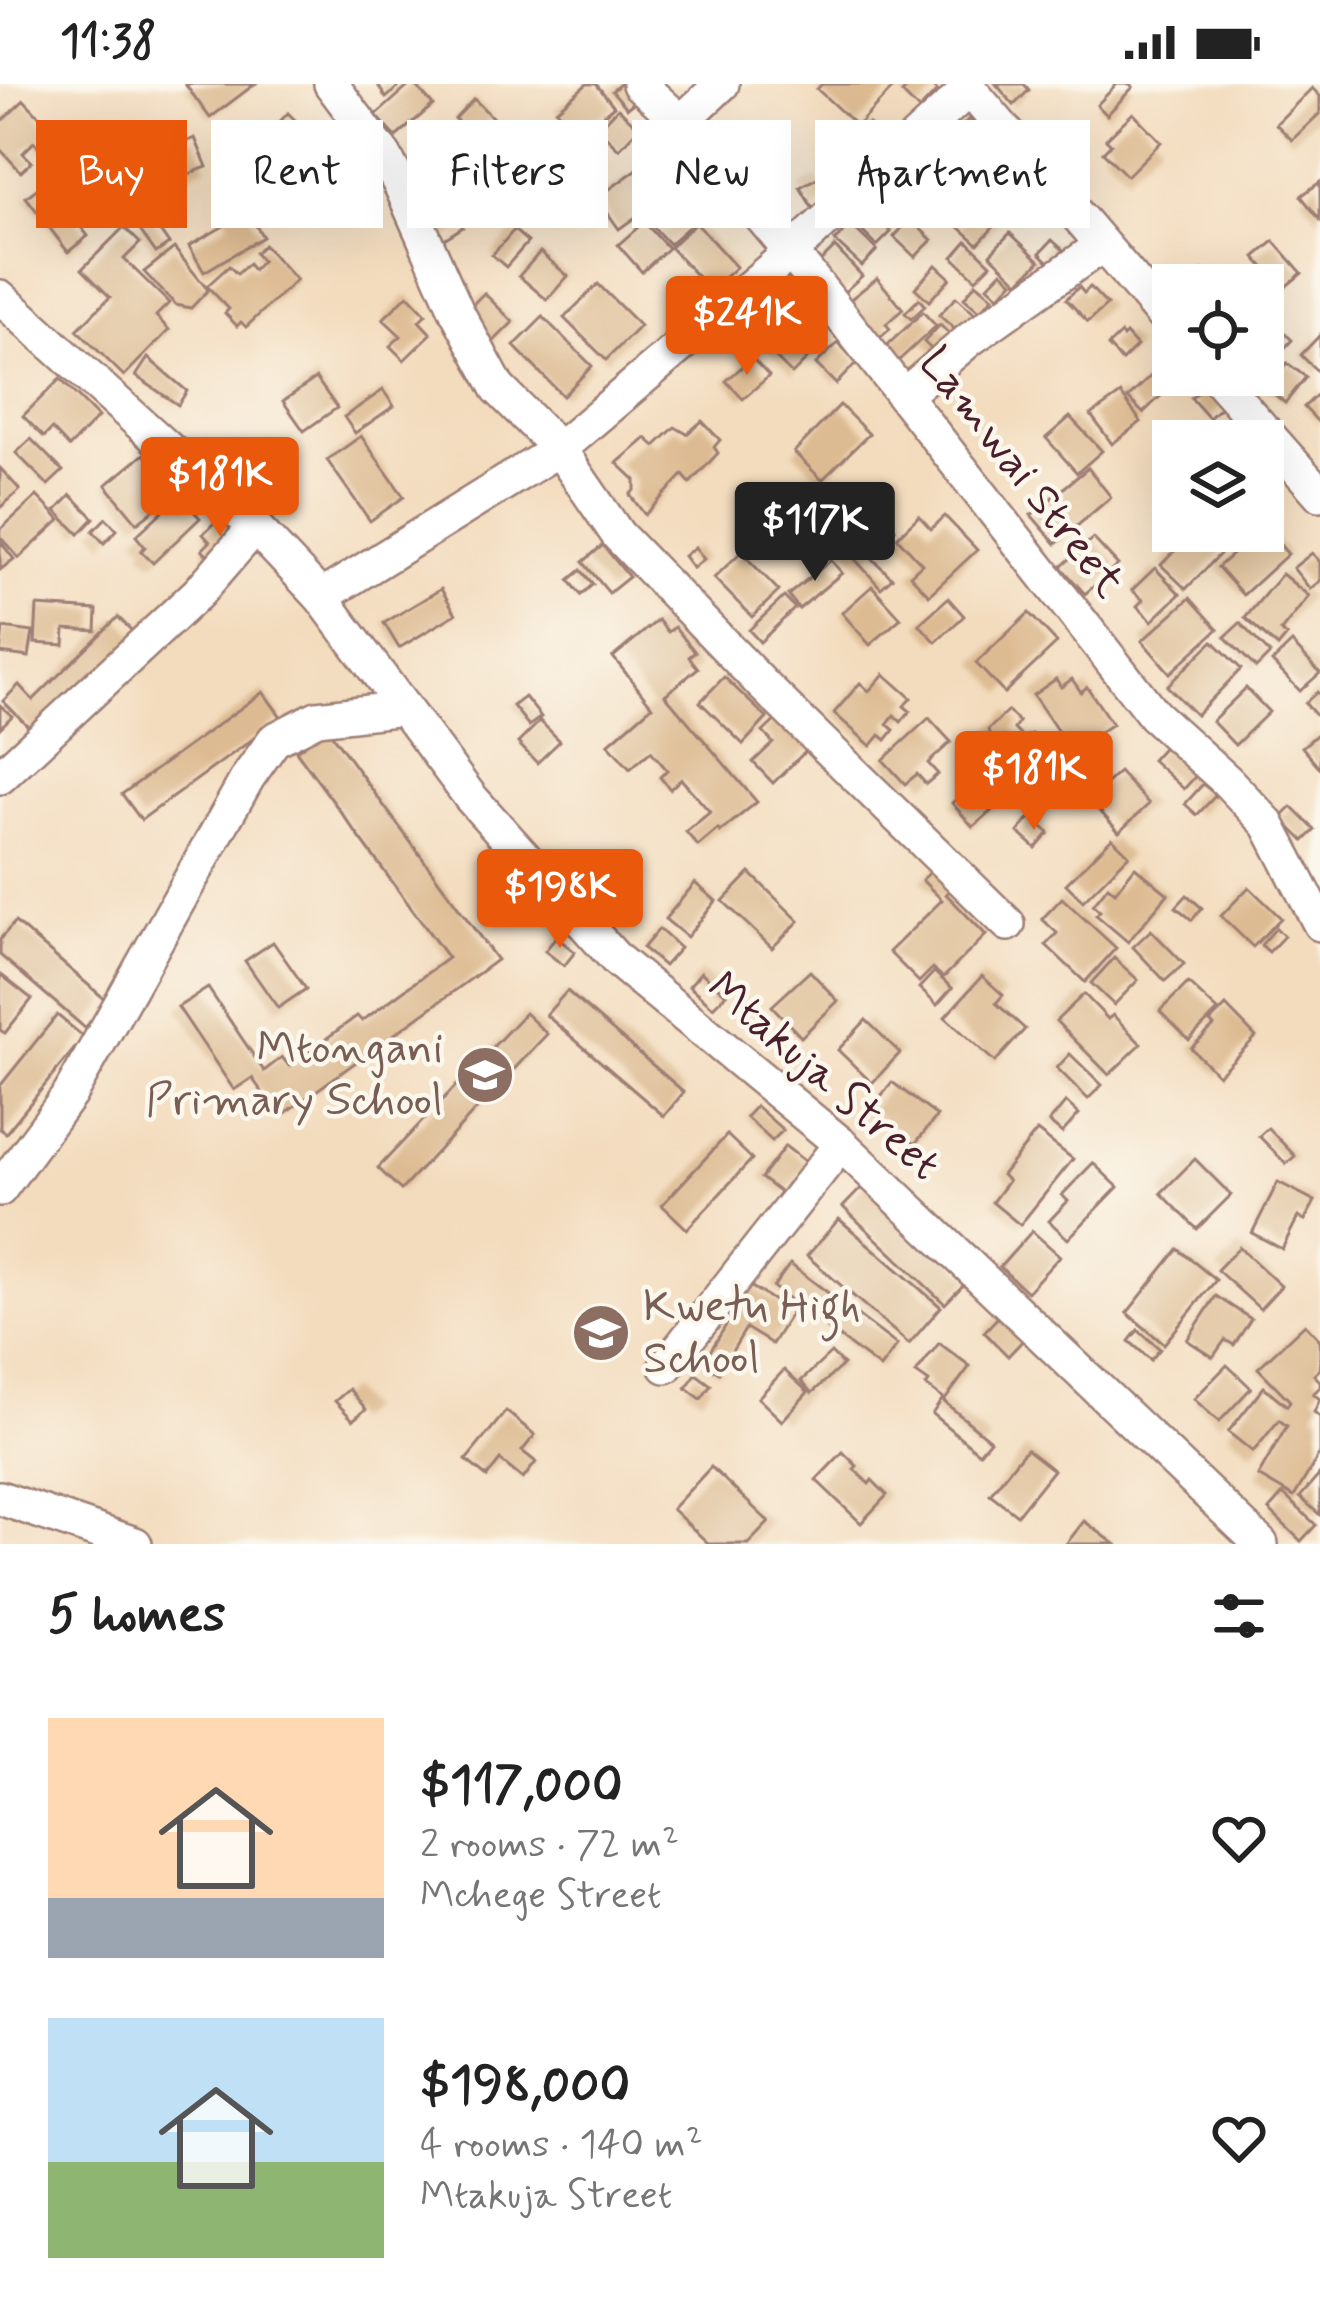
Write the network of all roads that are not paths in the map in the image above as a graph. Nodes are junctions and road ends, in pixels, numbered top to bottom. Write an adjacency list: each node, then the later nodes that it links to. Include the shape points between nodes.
1 (331, 84): 14 (street, via 384,155 498,388)
2 (639, 84): 5 (street, Lamwai Street)
3 (722, 84): 6 (street)
4 (967, 86): 8 (street); 9 (street)
5 (679, 120)
6 (683, 120)
7 (770, 228): 9 (street, Lamwai Street)
8 (1101, 246): 11 (street); 12 (street)
9 (790, 252): 12 (street, Lamwai Street); 14 (street)
10 (0, 297): 16 (street, Mtakuja Street)
11 (1152, 303)
12 (903, 396): 21 (street, Lamwai Street, via 1154,715 1268,824)
13 (1234, 396): 15 (street)
14 (559, 449): 17 (street); 20 (street, via 618,535)
15 (1320, 494)
16 (255, 526): 17 (street, Mtakuja Street); 19 (street, via 198,593)
17 (320, 597): 18 (street, Mtakuja Street)
18 (404, 707): 22 (street, Mtakuja Street, via 471,798 617,960); 23 (street, via 317,718 274,740 70,1094)
19 (0, 777)
20 (1008, 924)
21 (1320, 924)
22 (841, 1144): 24 (street); 27 (street, Mtakuja Street)
23 (0, 1189)
24 (666, 1366)
25 (0, 1498): 26 (street)
26 (135, 1544)
27 (1261, 1544)

